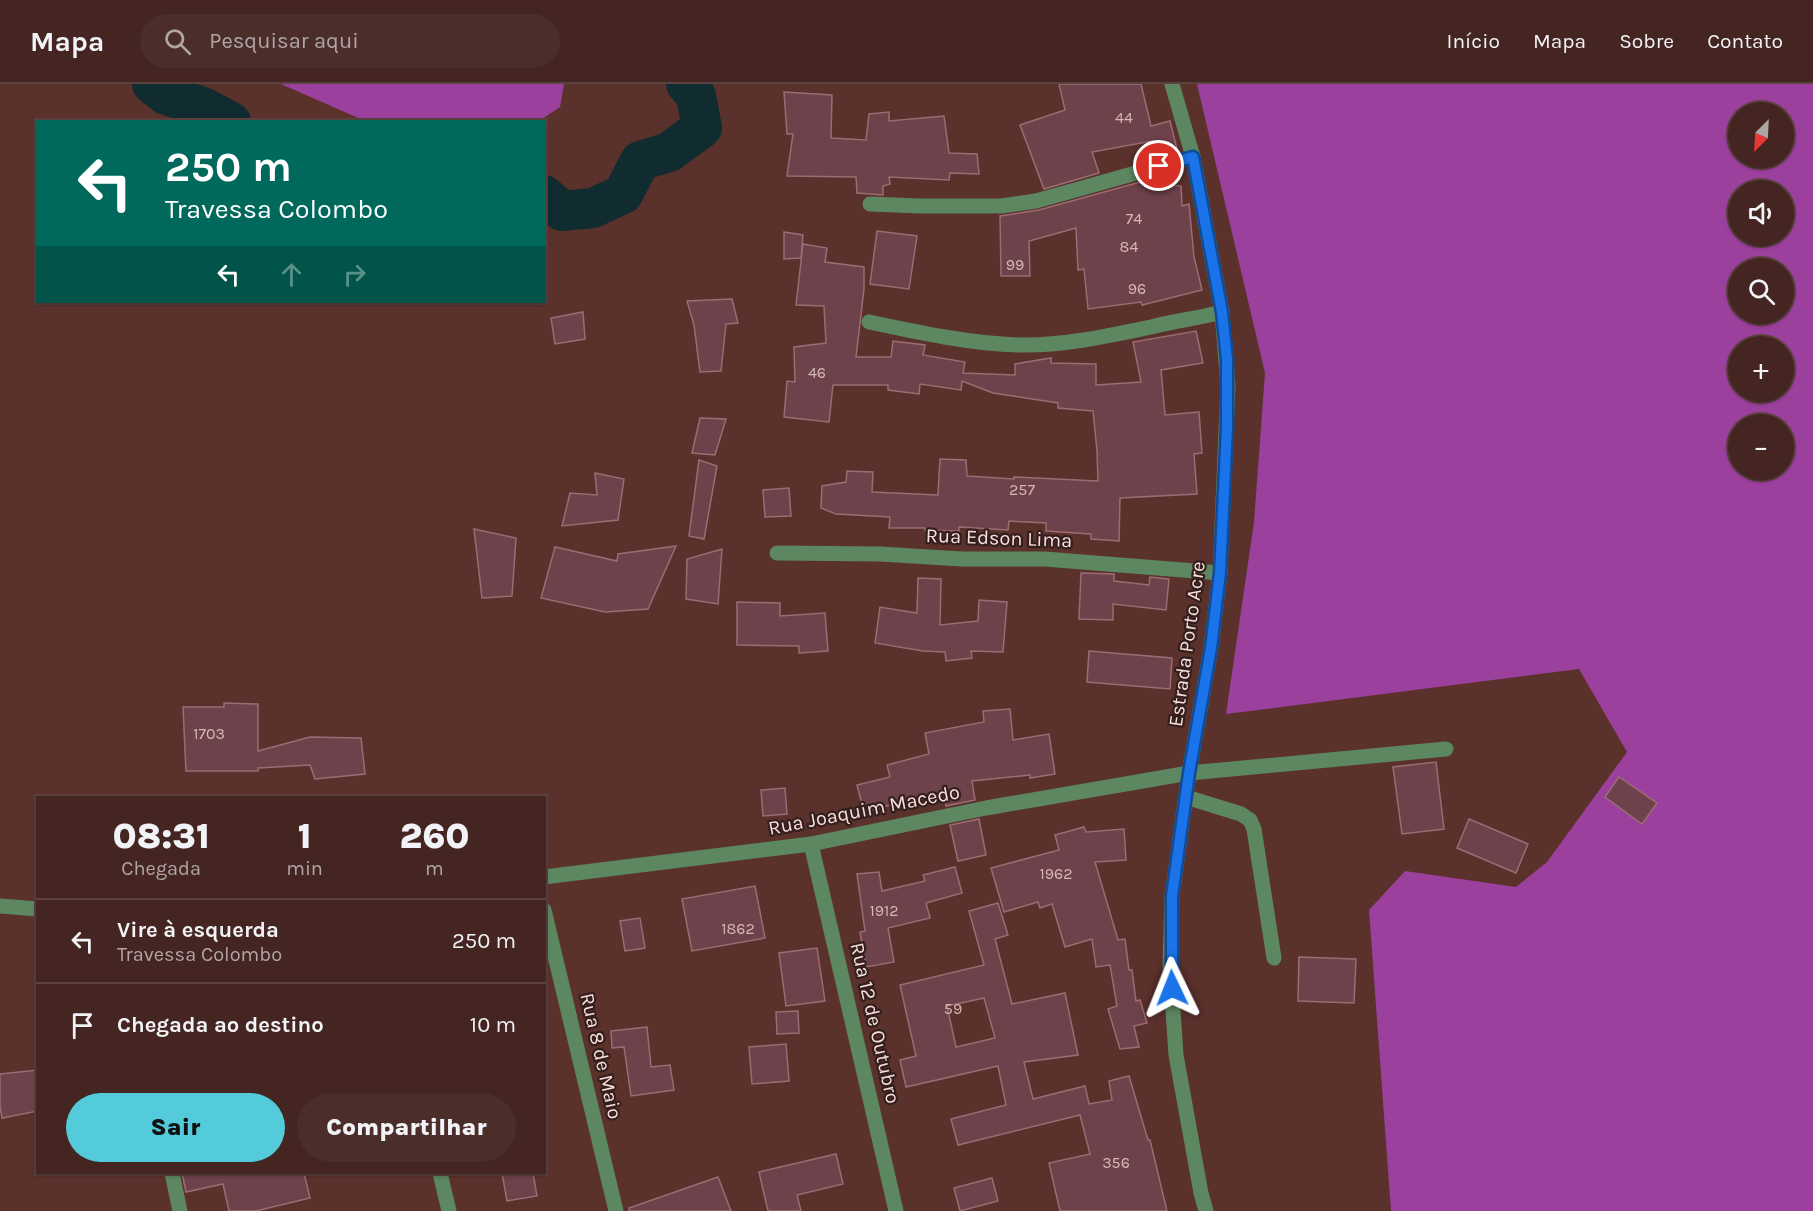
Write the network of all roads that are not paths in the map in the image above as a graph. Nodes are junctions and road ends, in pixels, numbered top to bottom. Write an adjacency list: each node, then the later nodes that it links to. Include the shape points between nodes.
1 (1172, 84): 2 (street, Estrada Porto Acre)
2 (1193, 157): 3 (street, via 1036,201); 4 (street, Estrada Porto Acre)
3 (870, 204)
4 (1222, 312): 5 (street, via 1116,336 1021,345); 7 (street, Estrada Porto Acre, via 1227,428)
5 (869, 322)
6 (777, 553): 7 (street, Rua Edson Lima, via 1045,559)
7 (1220, 573): 9 (street, Estrada Porto Acre)
8 (1446, 749): 9 (street, Rua Joaquim Macedo)
9 (1189, 773): 10 (street, Estrada Porto Acre); 11 (street, Rua Joaquim Macedo, via 986,808)
10 (1186, 797): 16 (street, via 1250,820); 23 (street, Estrada Porto Acre, via 1172,896 1170,966 1176,1055)
11 (811, 844): 12 (street, Rua Joaquim Macedo); 22 (street, Rua 12 de Outubro)
12 (546, 877)
13 (0, 906): 14 (street)
14 (36, 909)
15 (546, 918): 21 (street, Rua 8 de Maio)
16 (1274, 958)
17 (172, 1174): 19 (street)
18 (440, 1174): 20 (street)
19 (180, 1211)
20 (449, 1211)
21 (616, 1211)
22 (896, 1211)
23 (1206, 1211)

